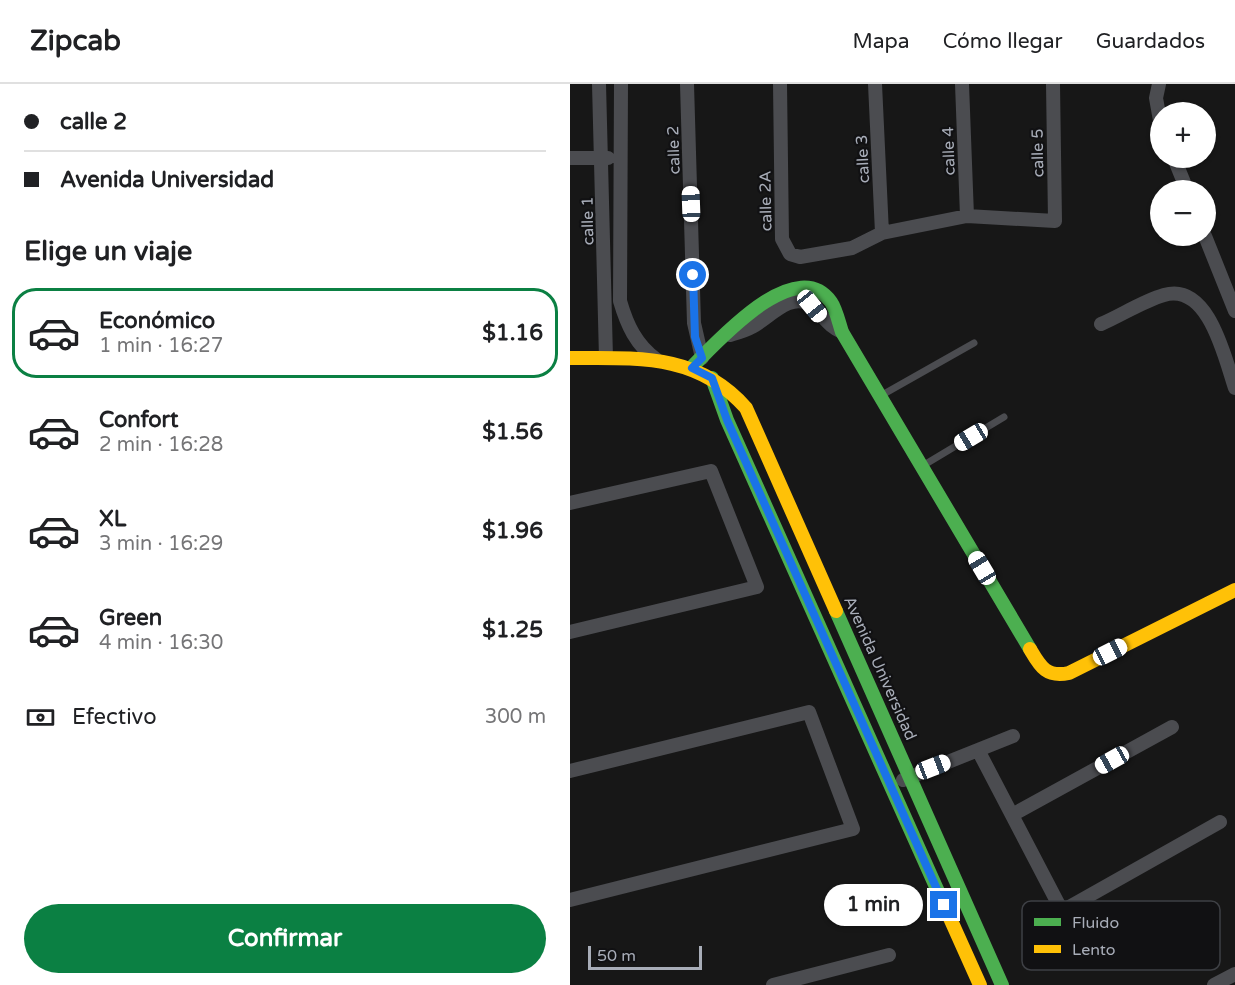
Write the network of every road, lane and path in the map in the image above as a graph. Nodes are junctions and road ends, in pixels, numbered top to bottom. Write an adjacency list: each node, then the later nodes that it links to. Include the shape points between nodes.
1 (599, 84): 11 (street, calle 1)
2 (621, 84): 12 (street, calle 1)
3 (687, 84): 24 (street, calle 2)
4 (780, 84): 14 (street, calle 2A, via 785,249 800,257 852,248)
5 (874, 84): 14 (street, calle 3)
6 (962, 84): 13 (street, calle 4)
7 (1053, 84): 13 (street, calle 5, via 1055,221)
8 (1159, 84): 9 (street)
9 (1157, 102)
10 (570, 158): 11 (street)
11 (602, 158): 12 (street); 21 (street, calle 1)
12 (620, 159): 18 (street, calle 1, via 618,283)
13 (968, 216): 14 (street)
14 (882, 233)
15 (1209, 246): 16 (street)
16 (1235, 311)
17 (1101, 324): 26 (street, via 1166,294 1196,300 1206,312)
18 (630, 329): 22 (street, calle 1); 23 (street, calle 1)
19 (974, 343): 27 (lane)
20 (570, 358): 21 (street, Avenida Universidad)
21 (606, 358): 22 (street, Avenida Universidad)
22 (629, 358): 23 (street, Avenida Universidad)
23 (659, 361): 24 (street, Avenida Universidad)
24 (697, 363): 25 (street, Avenida Universidad); 27 (street, via 740,320 780,293 810,285 824,292 833,305 842,332)
25 (712, 378): 37 (street, Avenida Universidad, via 737,394 746,408); 38 (street, via 727,420)
26 (1235, 388)
27 (880, 396): 29 (street)
28 (1004, 417): 29 (lane)
29 (922, 466): 31 (street, via 1048,675 1069,673)
30 (570, 503): 32 (street, via 711,471 757,588)
31 (1235, 590)
32 (570, 632)
33 (1172, 727): 39 (street)
34 (1013, 736): 35 (street)
35 (978, 750): 37 (street); 39 (street)
36 (570, 771): 41 (street, via 809,712 853,829)
37 (911, 776): 38 (street); 48 (street, Avenida Universidad)
38 (891, 786): 47 (street)
39 (1012, 815): 42 (street)
40 (1220, 822): 43 (street)
41 (570, 900)
42 (1057, 901)
43 (1080, 901)
44 (889, 955): 46 (street)
45 (1235, 974): 49 (street)
46 (773, 985)
47 (980, 985)
48 (1002, 985)
49 (1214, 985)

